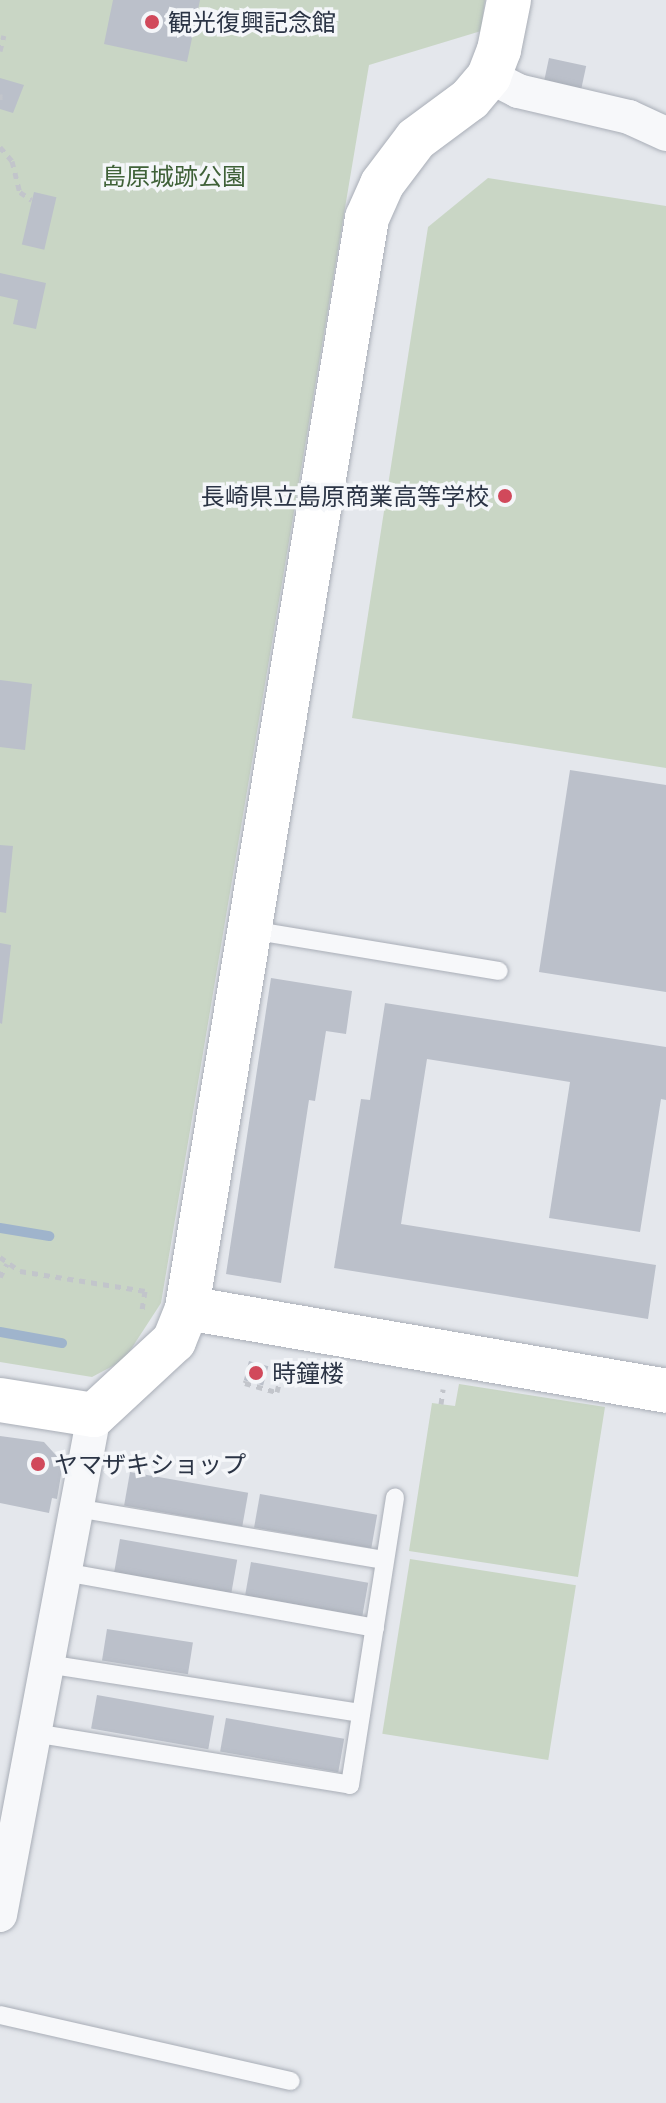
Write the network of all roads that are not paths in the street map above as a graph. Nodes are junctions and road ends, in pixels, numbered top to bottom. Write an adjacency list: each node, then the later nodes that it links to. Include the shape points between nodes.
1 (509, 0): 2 (street)
2 (489, 76): 3 (street, via 518,91 629,117); 4 (street, via 470,99 416,139 382,184 367,218)
3 (666, 134)
4 (251, 930): 5 (lane); 6 (street)
5 (499, 971)
6 (187, 1308): 7 (street); 9 (street, via 174,1341)
7 (666, 1391)
8 (0, 1400): 9 (street)
9 (94, 1415): 11 (street)
10 (395, 1498): 12 (lane)
11 (76, 1508): 12 (lane); 13 (street)
12 (385, 1560): 14 (lane)
13 (64, 1572): 14 (lane); 15 (street)
14 (375, 1628): 16 (lane)
15 (47, 1664): 16 (lane); 17 (street)
16 (361, 1713): 17 (lane, via 350,1785)
17 (34, 1733): 18 (street)
18 (0, 1915)
19 (0, 2015): 20 (lane)
20 (291, 2081)

